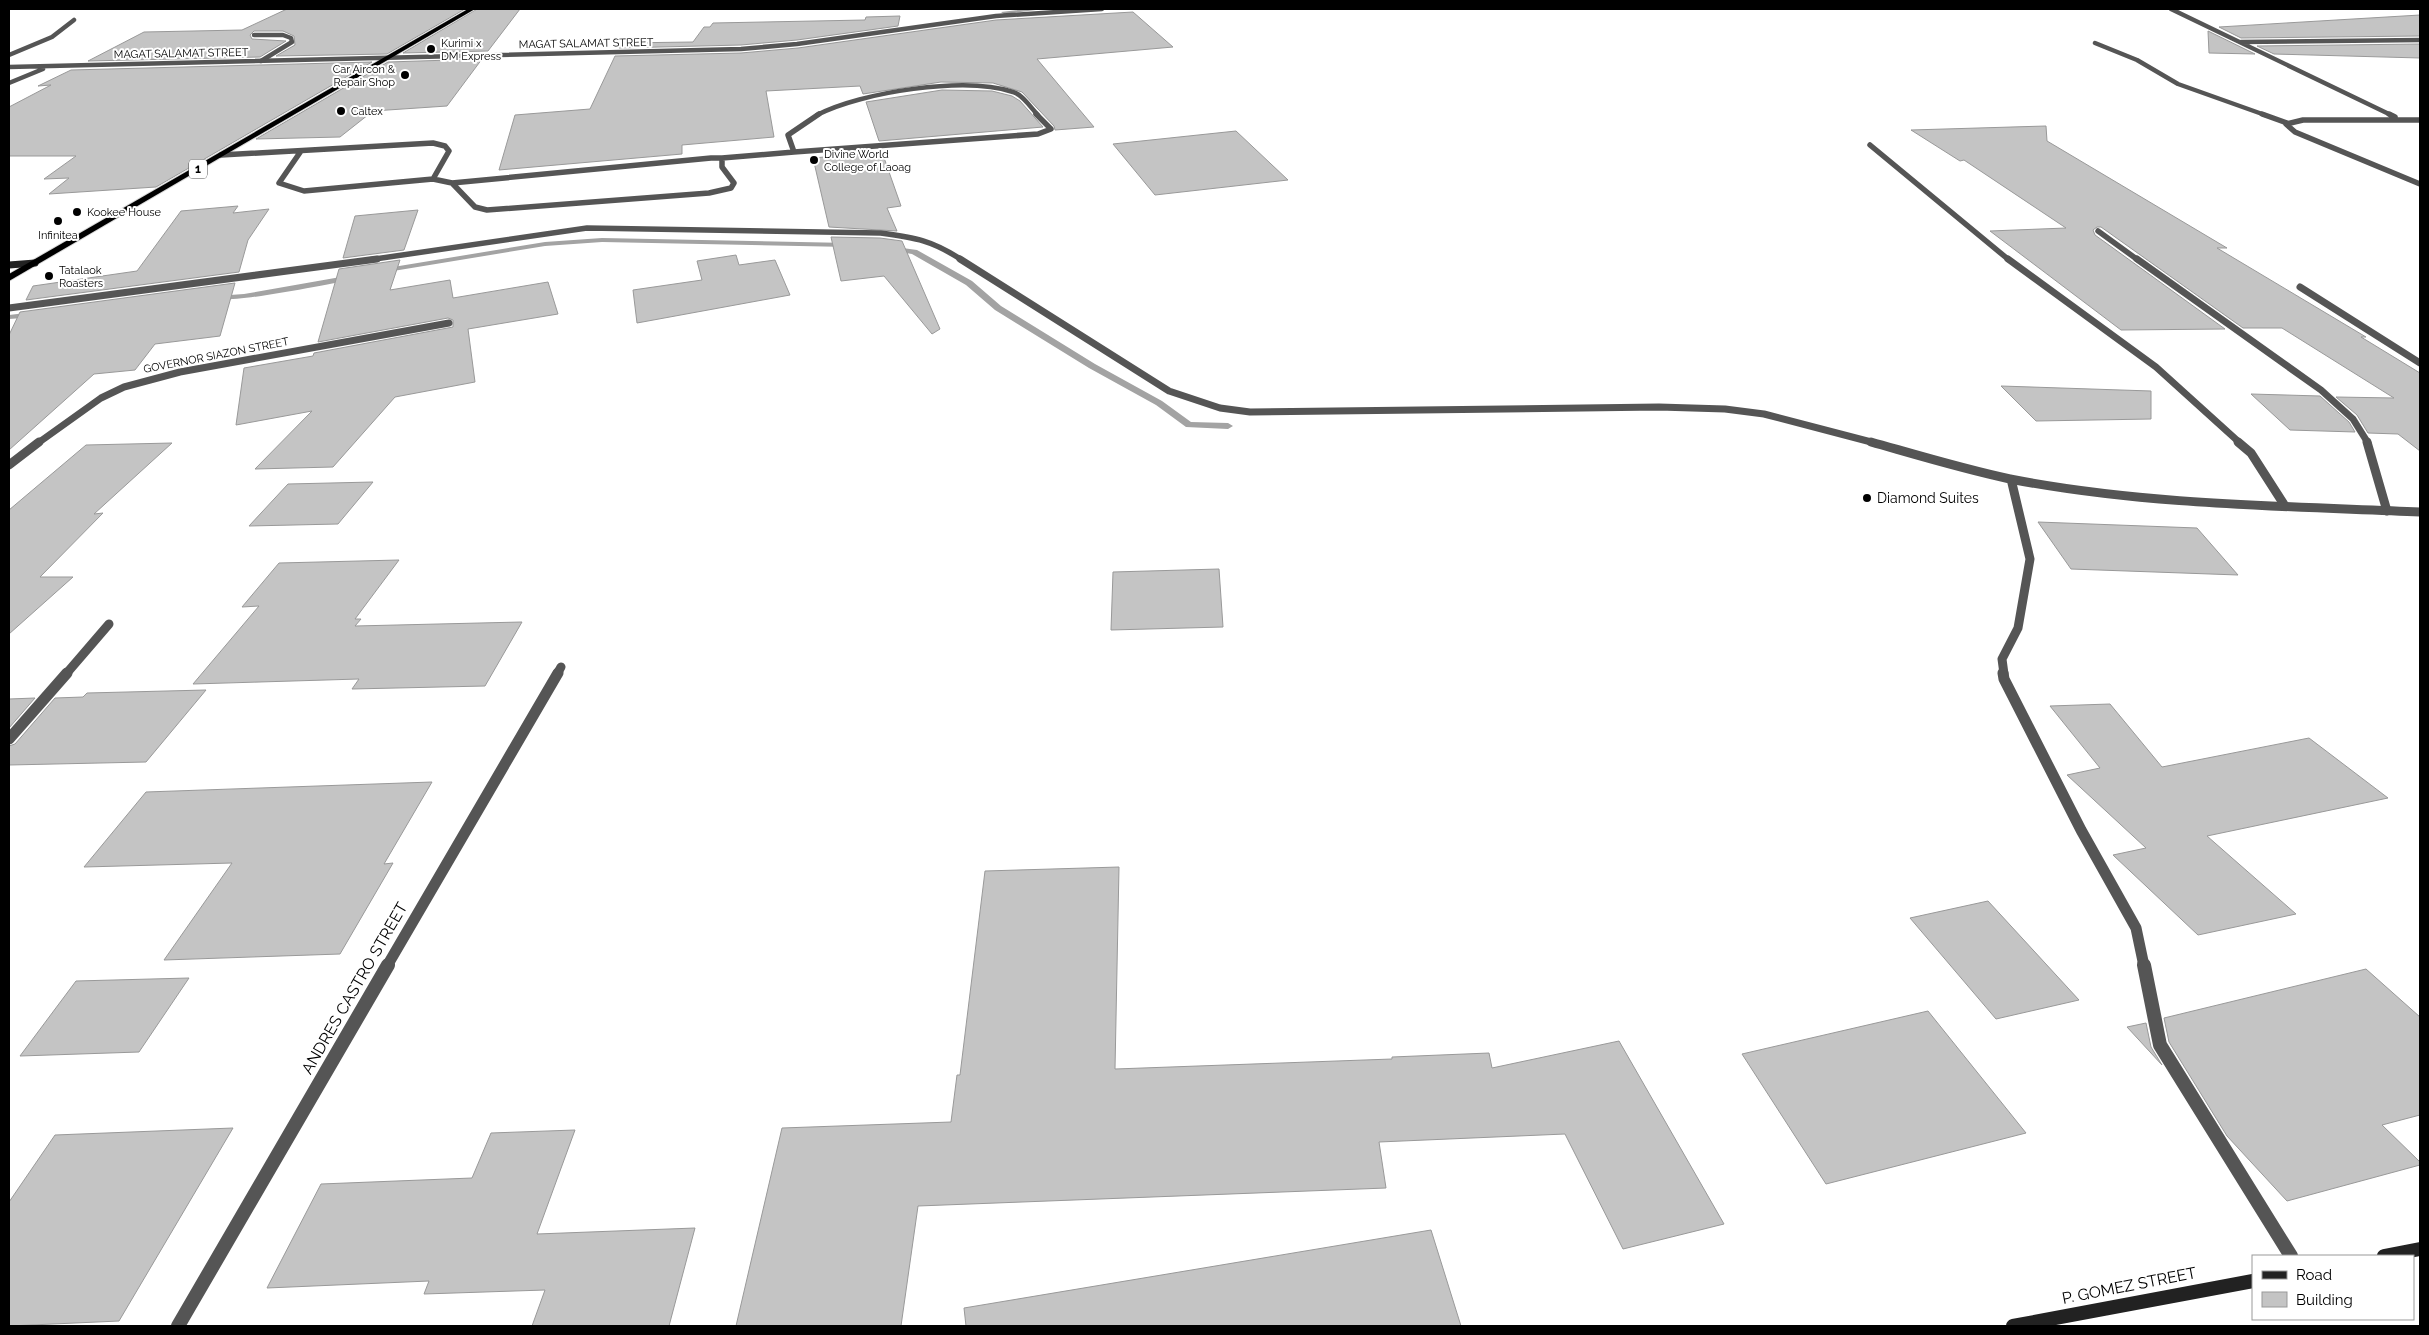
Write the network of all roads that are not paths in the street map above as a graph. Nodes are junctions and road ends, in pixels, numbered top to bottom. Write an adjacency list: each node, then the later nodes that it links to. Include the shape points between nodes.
1 (472, 9): 12 (highway, 1)
2 (993, 9): 5 (street)
3 (1102, 9): 5 (street, MAGAT SALAMAT STREET)
4 (2171, 9): 8 (street)
5 (996, 16): 12 (street, MAGAT SALAMAT STREET, via 741,49)
6 (74, 20): 11 (street, via 60,32)
7 (254, 35): 13 (street, via 291,38 292,42)
8 (2241, 42): 9 (street); 17 (street)
9 (2420, 42)
10 (2095, 43): 19 (street, via 2137,60 2178,84)
11 (9, 56)
12 (387, 57): 13 (street, MAGAT SALAMAT STREET); 23 (highway, 1)
13 (261, 61): 14 (street, MAGAT SALAMAT STREET)
14 (48, 66): 15 (street, MAGAT SALAMAT STREET); 16 (street)
15 (9, 67)
16 (9, 83)
17 (2398, 119): 18 (street); 19 (street)
18 (2420, 120)
19 (2287, 123): 27 (street, via 2295,132)
20 (1870, 145): 40 (street, via 2029,276 2156,367 2251,453)
21 (301, 151): 23 (street); 25 (street, via 432,143 445,146 449,151); 25 (street, via 279,183 289,188 304,190)
22 (795, 154): 22 (street, via 788,135 805,120 840,102 868,95 980,85 998,87 1015,92 1051,129 1038,134); 24 (street)
23 (221, 155): 29 (highway, 1)
24 (722, 158): 26 (street); 26 (street, via 722,167 734,183 731,188 709,193 487,210 475,207)
25 (433, 179): 26 (street)
26 (452, 183)
27 (2420, 184)
28 (2098, 231): 41 (street, via 2321,390 2353,419 2370,446)
29 (35, 263): 30 (main road); 31 (highway, 1)
30 (9, 265)
31 (9, 278)
32 (2300, 287): 35 (street)
33 (9, 308): 39 (street, via 244,278 587,228 880,232 937,244 1169,391 1220,408 1250,412 1717,409 1762,414 1817,426 1952,466)
34 (449, 323): 36 (street, GOVERNOR SIAZON STREET, via 180,372 124,387 101,398)
35 (2420, 364)
36 (26, 452): 37 (street); 38 (street, GOVERNOR SIAZON STREET)
37 (9, 453)
38 (9, 465)
39 (2011, 479): 40 (street, via 2089,492); 47 (street, via 2030,559 2018,628 2002,659 2004,679 2081,830 2136,928 2160,1046)
40 (2285, 506): 41 (street)
41 (2387, 510): 42 (street)
42 (2420, 512)
43 (109, 624): 45 (street)
44 (561, 667): 50 (street, ANDRES CASTRO STREET)
45 (9, 739)
46 (2420, 1249): 48 (main road)
47 (2290, 1255)
48 (2389, 1255)
49 (2252, 1281): 51 (main road, P. GOMEZ STREET)
50 (178, 1326)
51 (2013, 1326)

